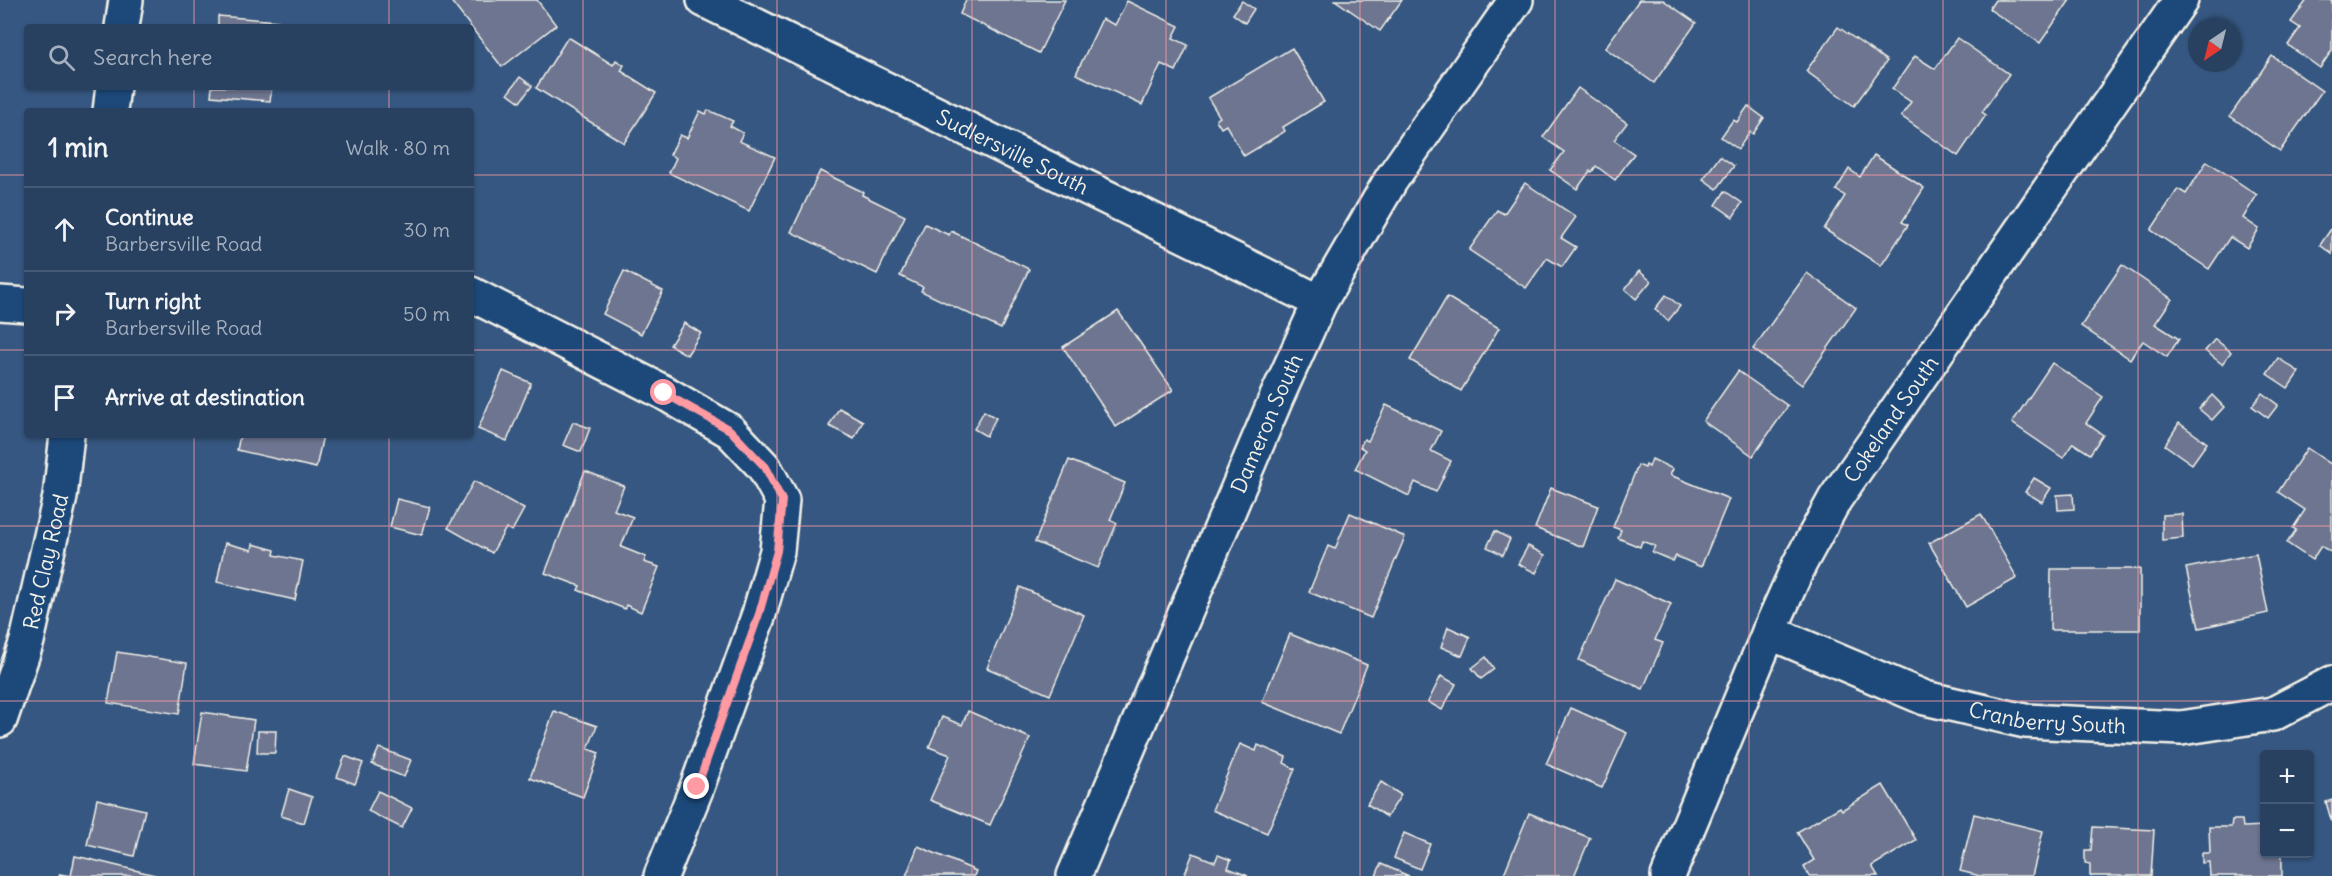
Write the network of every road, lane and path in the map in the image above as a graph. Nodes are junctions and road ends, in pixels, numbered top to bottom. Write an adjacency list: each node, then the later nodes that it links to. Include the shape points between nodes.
1 (126, 0): 5 (street)
2 (704, 0): 9 (street, Sudlersville South)
3 (1516, 0): 9 (street, Dameron South, via 1391,180)
4 (2181, 0): 13 (street, Cokeland South, via 1835,499)
5 (122, 24)
6 (114, 90): 7 (street)
7 (110, 108)
8 (474, 296): 16 (street, via 730,430 765,467 782,500 777,551 759,614)
9 (1320, 302): 17 (street, Dameron South)
10 (0, 303): 11 (street)
11 (24, 305)
12 (67, 438): 15 (street, Red Clay Road, via 60,497 27,641)
13 (1769, 632): 14 (street, Cranberry South, via 1925,698 2025,721 2181,728 2273,714); 18 (street, Cokeland South)
14 (2332, 683)
15 (0, 720)
16 (661, 876)
17 (1074, 876)
18 (1668, 876)

